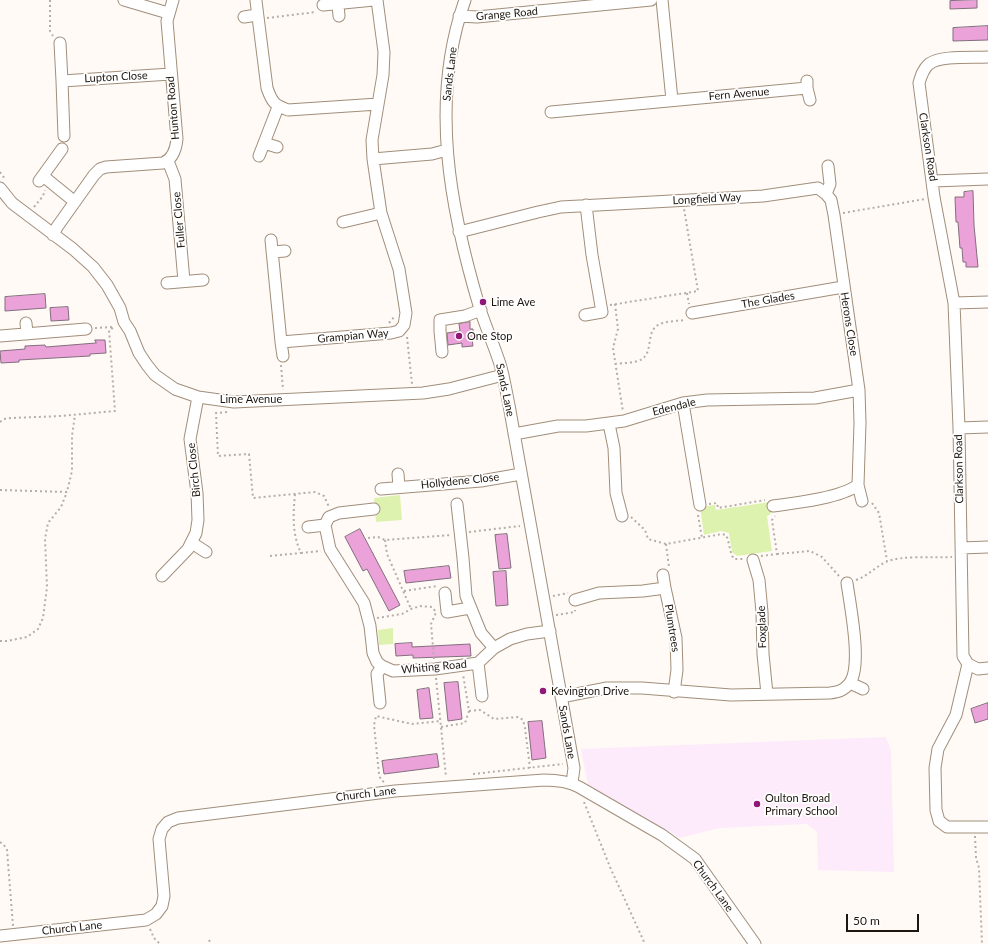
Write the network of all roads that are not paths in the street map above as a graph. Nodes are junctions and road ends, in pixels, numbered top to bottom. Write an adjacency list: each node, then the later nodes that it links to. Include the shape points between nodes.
1 (124, 0): 11 (street)
2 (172, 0): 11 (street, Hunton Road)
3 (374, 0): 9 (street)
4 (377, 0): 22 (street, Grampian Way, via 384,52)
5 (465, 0): 13 (street, Sands Lane)
6 (651, 0): 13 (street, Grange Road, via 477,17)
7 (662, 0): 20 (street)
8 (256, 1): 15 (street)
9 (338, 4): 10 (street); 12 (street)
10 (323, 5)
11 (168, 13): 18 (street, Hunton Road, via 166,21)
12 (339, 16)
13 (459, 16): 29 (street, Sands Lane, via 446,91)
14 (244, 17): 15 (street)
15 (258, 17): 23 (street, via 267,88 272,101)
16 (60, 43): 19 (street)
17 (988, 57): 35 (street, Clarkson Road, via 941,59 930,64 922,72 919,83)
18 (171, 74): 19 (street, Lupton Close); 32 (street, Hunton Road, via 177,139)
19 (62, 81): 25 (street)
20 (672, 100): 21 (street, Fern Avenue, via 807,85); 24 (street, Fern Avenue)
21 (810, 100)
22 (378, 104): 23 (street, via 288,110); 31 (street, Grampian Way, via 372,140)
23 (278, 107): 26 (street)
24 (551, 112)
25 (64, 136)
26 (264, 142): 27 (street); 30 (street)
27 (277, 147)
28 (62, 149): 38 (street, via 41,179)
29 (447, 150): 31 (street, via 432,154); 42 (street, Sands Lane)
30 (259, 156)
31 (374, 159): 40 (street, Grampian Way)
32 (168, 161): 38 (street, via 100,169); 48 (street, Fuller Close, via 175,179)
33 (828, 166): 37 (street, via 830,184)
34 (988, 179): 35 (street)
35 (933, 181): 52 (street, Clarkson Road)
36 (0, 188): 43 (street, Lime Avenue, via 12,203)
37 (826, 194): 39 (street, Longfield Way, via 818,188 764,196); 50 (street, Herons Close, via 831,200 834,215)
38 (75, 202): 43 (street)
39 (586, 205): 42 (street, Longfield Way, via 561,207); 55 (street, via 602,312)
40 (382, 213): 41 (street); 58 (street, Grampian Way, via 399,269 406,313 404,325 399,331 391,334)
41 (343, 222)
42 (459, 232): 53 (street, Sands Lane)
43 (53, 234): 63 (street, Lime Avenue, via 94,267 107,284 139,353 155,375 175,389)
44 (271, 240): 46 (street)
45 (285, 251): 46 (street)
46 (272, 252): 58 (street)
47 (203, 280): 48 (street)
48 (184, 282): 49 (street)
49 (167, 283)
50 (843, 287): 54 (street, The Glades); 62 (street, Herons Close)
51 (988, 302): 52 (street)
52 (954, 303): 67 (street, Clarkson Road)
53 (481, 310): 59 (street, via 465,316 440,320); 61 (street, Sands Lane)
54 (692, 313)
55 (585, 315)
56 (86, 329): 57 (street, via 27,328)
57 (0, 336)
58 (281, 342): 60 (street)
59 (442, 352)
60 (283, 356)
61 (503, 375): 63 (street, Lime Avenue, via 448,389 412,393 234,402); 68 (street, Sands Lane)
62 (859, 390): 64 (street, Edendale, via 815,398 707,400); 71 (street, Herons Close)
63 (198, 397): 82 (street, Birch Close, via 190,439 198,520)
64 (683, 403): 65 (street, Edendale); 76 (street)
65 (609, 424): 68 (street, Edendale, via 558,426); 79 (street, via 614,448 616,493)
66 (988, 427): 67 (street)
67 (959, 428): 85 (street, Clarkson Road)
68 (514, 434): 70 (street, Sands Lane)
69 (398, 474): 72 (street)
70 (521, 474): 72 (street, Hollydene Close, via 481,481); 94 (street, Sands Lane)
71 (858, 485): 74 (street, Herons Close); 77 (street, via 851,490 808,501)
72 (400, 487): 73 (street, Hollydene Close)
73 (381, 489)
74 (862, 501)
75 (457, 504): 93 (street, via 465,589)
76 (700, 505)
77 (773, 506)
78 (374, 509): 80 (street, via 339,513)
79 (622, 516)
80 (327, 521): 81 (street); 98 (street, via 330,549 364,603 373,653)
81 (308, 527)
82 (192, 543): 84 (street); 88 (street, Birch Close)
83 (988, 547): 85 (street)
84 (206, 552)
85 (961, 553): 97 (street, Clarkson Road, via 962,656)
86 (753, 560): 103 (street, Foxglade, via 759,580)
87 (663, 575): 90 (street, Plumtrees)
88 (162, 576)
89 (847, 583): 100 (street, via 855,638 855,670)
90 (665, 588): 92 (street, Plumtrees, via 599,593); 102 (street, Plumtrees, via 676,638 677,670)
91 (443, 589): 93 (street, via 447,612)
92 (575, 600)
93 (470, 608): 95 (street, via 481,633)
94 (550, 631): 95 (street, Whiting Road, via 522,636); 105 (street, Sands Lane)
95 (494, 648): 96 (street, Whiting Road)
96 (478, 663): 98 (street, Whiting Road, via 393,671); 104 (street)
97 (968, 664): 99 (street, via 978,669); 108 (street, via 956,715 938,749 935,768 936,810 939,821 947,827)
98 (382, 666): 106 (street, via 377,674)
99 (988, 668)
100 (850, 683): 101 (street); 103 (street, via 842,691 830,693)
101 (862, 689)
102 (674, 692): 103 (street); 105 (street, via 642,688 607,688)
103 (767, 694)
104 (482, 696)
105 (561, 697): 107 (street, Sands Lane)
106 (380, 703)
107 (575, 785): 109 (street, Church Lane, via 560,780 544,780 395,791 173,820 162,829 159,839 164,896 162,906 156,914 146,920); 110 (street, Church Lane, via 662,834 695,859)
108 (988, 827)
109 (0, 936)
110 (755, 944)

